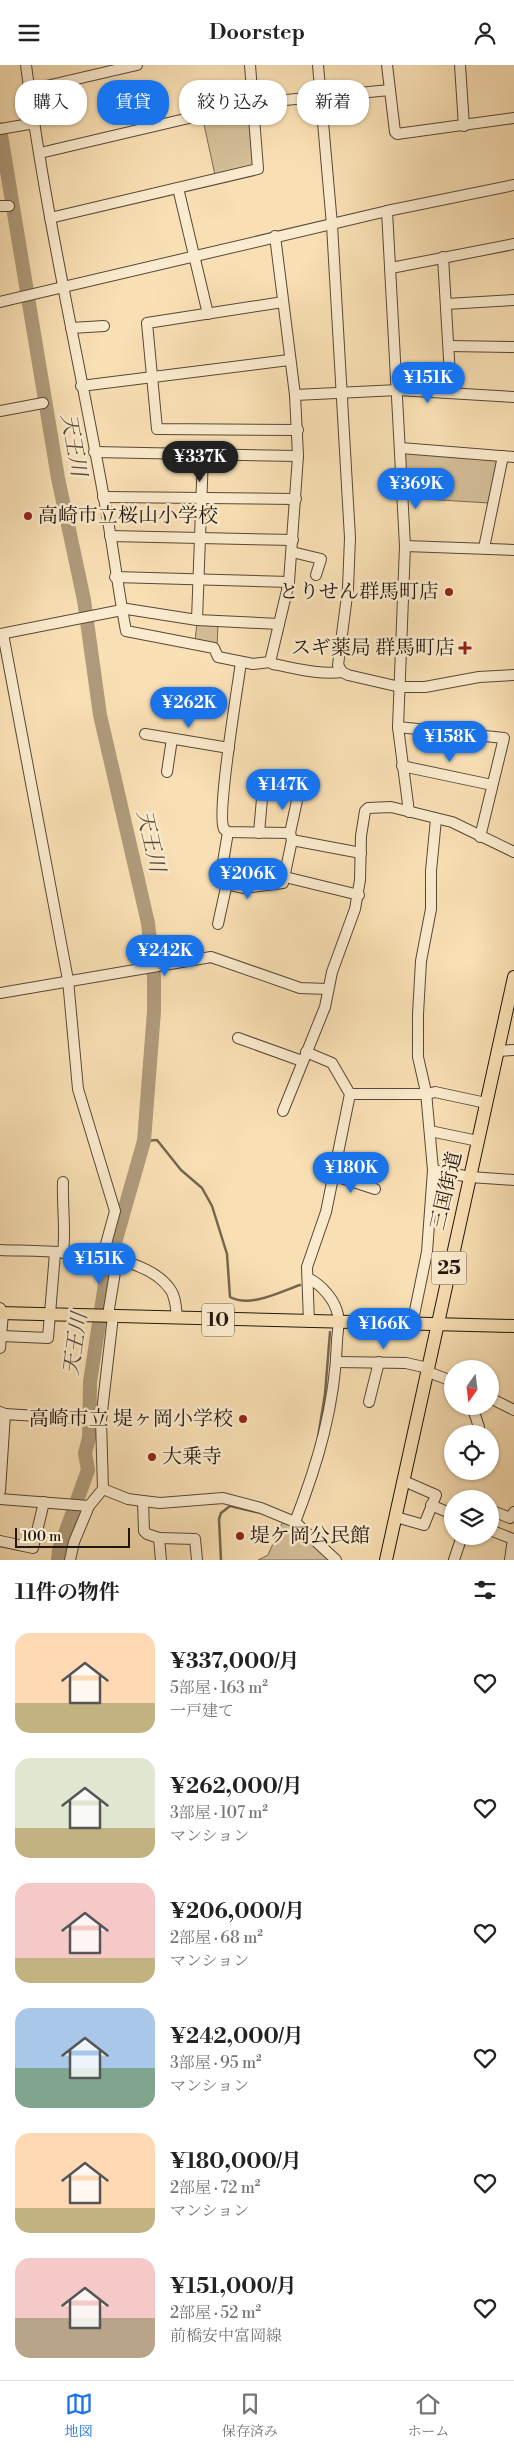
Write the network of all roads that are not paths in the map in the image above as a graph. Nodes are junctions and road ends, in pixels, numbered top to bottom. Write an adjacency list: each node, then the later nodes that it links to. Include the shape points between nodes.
1 (26, 65): 7 (street)
2 (137, 65): 8 (street)
3 (250, 65): 9 (street)
4 (318, 65): 10 (street)
5 (388, 65): 11 (street)
6 (460, 65): 19 (street)
7 (28, 80)
8 (75, 80)
9 (251, 80)
10 (319, 80)
11 (390, 90): 12 (street); 19 (street, via 397,135)
12 (369, 92)
13 (514, 118): 19 (street)
14 (179, 120): 21 (street)
15 (23, 125): 20 (street)
16 (35, 125): 21 (street)
17 (255, 125): 23 (street, via 258,169)
18 (323, 125): 26 (street)
19 (464, 126)
20 (5, 128)
21 (40, 153): 25 (street)
22 (514, 185): 24 (street)
23 (178, 188): 25 (street); 29 (street)
24 (387, 211): 26 (street); 31 (street)
25 (50, 218): 32 (street)
26 (332, 225): 27 (street); 46 (street)
27 (275, 236): 29 (street); 35 (street)
28 (514, 244): 30 (street)
29 (195, 255): 32 (street); 37 (street)
30 (443, 257): 31 (street); 36 (street)
31 (391, 268): 45 (street)
32 (63, 286): 34 (street); 39 (street)
33 (514, 300): 36 (street)
34 (0, 302)
35 (283, 302): 37 (street); 42 (street)
36 (446, 304): 40 (street)
37 (208, 314): 43 (street, via 147,323)
38 (104, 326): 39 (street)
39 (71, 328): 44 (street)
40 (449, 346): 41 (street); 47 (street)
41 (514, 347)
42 (289, 360): 43 (street); 48 (street)
43 (152, 376): 44 (street); 52 (street, via 157,429)
44 (81, 386): 54 (street)
45 (398, 390): 46 (street); 47 (street); 53 (street)
46 (342, 393): 48 (street); 79 (street, via 350,538 348,588 338,661)
47 (451, 393): 49 (street)
48 (295, 395): 52 (street)
49 (514, 397)
50 (43, 403): 51 (street)
51 (0, 411)
52 (298, 430): 56 (street)
53 (401, 448): 57 (street); 65 (street)
54 (94, 452): 55 (street); 60 (street)
55 (203, 455): 56 (street); 59 (street)
56 (298, 456): 61 (street)
57 (503, 456): 58 (street); 66 (street)
58 (514, 457)
59 (201, 496): 60 (street); 61 (street); 63 (street)
60 (104, 497): 62 (street)
61 (296, 499): 64 (street)
62 (110, 536): 63 (street); 70 (street)
63 (200, 538): 64 (street); 71 (street)
64 (293, 541): 68 (street)
65 (405, 546): 66 (street); 81 (street)
66 (484, 548): 67 (street)
67 (514, 550)
68 (292, 552): 69 (street, via 321,559); 72 (street)
69 (316, 575)
70 (115, 577): 71 (street); 73 (street)
71 (199, 579): 72 (street); 74 (street)
72 (289, 582): 75 (street)
73 (122, 611): 74 (street, via 127,609); 76 (street); 77 (street, via 126,631 214,649 218,657)
74 (197, 620): 75 (street)
75 (279, 625): 78 (street)
76 (1, 634): 104 (street)
77 (241, 662): 78 (street); 85 (street)
78 (270, 662): 79 (street, via 311,671)
79 (342, 671): 81 (street)
80 (514, 675): 81 (street, via 479,677 425,687)
81 (400, 687): 82 (street)
82 (398, 727): 86 (street); 88 (street, via 504,738)
83 (145, 734): 84 (street)
84 (172, 739): 85 (street); 87 (street)
85 (230, 747): 93 (street, via 222,818 222,826)
86 (402, 765): 88 (street); 91 (street)
87 (167, 772)
88 (492, 785): 96 (street)
89 (263, 787): 94 (street)
90 (298, 796): 95 (street)
91 (409, 813): 92 (street); 98 (street, via 390,807 368,808 361,836)
92 (436, 819): 96 (street, via 452,822); 112 (street, via 418,1014 418,1057)
93 (228, 832): 94 (street); 100 (street, via 221,875)
94 (259, 833): 95 (street)
95 (291, 837): 98 (street); 99 (street)
96 (480, 837): 97 (street)
97 (514, 852)
98 (361, 853): 101 (street)
99 (285, 877): 100 (street, via 284,883 254,888); 101 (street)
100 (227, 883): 102 (street)
101 (359, 895): 105 (street)
102 (218, 924)
103 (514, 977): 109 (main road, 三国街道 / 25)
104 (68, 979): 105 (street, via 211,957 300,988); 106 (street); 125 (street, via 78,1089 115,1211)
105 (327, 989): 110 (street, via 325,1007)
106 (0, 993)
107 (238, 1038): 110 (street)
108 (514, 1050): 109 (street)
109 (497, 1051): 113 (main road, 三国街道 / 25)
110 (304, 1057): 111 (street, via 332,1063); 114 (street)
111 (350, 1094): 112 (street); 118 (street)
112 (427, 1094): 113 (street, via 435,1092); 115 (street)
113 (486, 1103): 116 (main road, 三国街道 / 25)
114 (282, 1111)
115 (430, 1131): 116 (street); 117 (street)
116 (478, 1141): 119 (main road, 三国街道 / 25)
117 (433, 1170): 119 (street); 134 (street, via 427,1252)
118 (335, 1176): 122 (street); 127 (street, via 307,1267)
119 (470, 1177): 120 (street); 135 (main road, 三国街道 / 25)
120 (514, 1181)
121 (63, 1182): 124 (street, via 66,1229)
122 (375, 1189)
123 (0, 1250): 124 (street)
124 (59, 1253): 125 (street); 129 (street)
125 (103, 1255): 126 (street)
126 (117, 1260): 130 (street); 131 (street, via 152,1273 165,1283 174,1296)
127 (308, 1278): 132 (street); 133 (street, via 318,1283 330,1298 339,1317)
128 (1, 1311): 129 (main road, 10); 137 (street)
129 (52, 1315): 130 (main road, 10); 137 (street, via 48,1338)
130 (111, 1316): 131 (main road, 10); 147 (street)
131 (177, 1318): 132 (main road, 10)
132 (309, 1322): 133 (main road, 10)
133 (338, 1323): 134 (main road, 10); 139 (street)
134 (412, 1325): 135 (main road, 10)
135 (436, 1325): 136 (main road, 10); 141 (main road, 三国街道 / 25)
136 (514, 1326)
137 (2, 1336): 138 (street)
138 (0, 1348)
139 (336, 1362): 140 (street); 160 (street, via 324,1436)
140 (379, 1362): 141 (street); 143 (street)
141 (428, 1370): 142 (street); 148 (main road, 三国街道 / 25)
142 (444, 1377)
143 (369, 1402)
144 (499, 1402): 145 (street)
145 (514, 1410)
146 (2, 1413): 147 (street); 150 (street)
147 (100, 1420): 149 (street)
148 (404, 1481): 154 (street, via 436,1495); 159 (main road, 三国街道 / 25)
149 (103, 1489): 152 (street); 155 (street)
150 (0, 1491)
151 (0, 1499): 153 (street)
152 (143, 1501): 160 (street, via 160,1503 223,1498 261,1508); 162 (street, via 144,1531)
153 (44, 1502): 155 (street); 163 (street, via 33,1548)
154 (431, 1505): 156 (street); 159 (street, via 424,1525)
155 (89, 1506): 165 (street)
156 (444, 1511)
157 (514, 1512): 158 (street, via 510,1518)
158 (499, 1514)
159 (396, 1517): 169 (main road, 三国街道 / 25)
160 (295, 1523): 168 (street)
161 (499, 1534): 171 (street, via 513,1539)
162 (159, 1538): 166 (street); 167 (street, via 195,1539)
163 (0, 1541)
164 (459, 1545): 170 (street)
165 (70, 1560)
166 (160, 1560)
167 (197, 1560)
168 (336, 1560)
169 (386, 1560)
170 (454, 1560)
171 (510, 1560)

